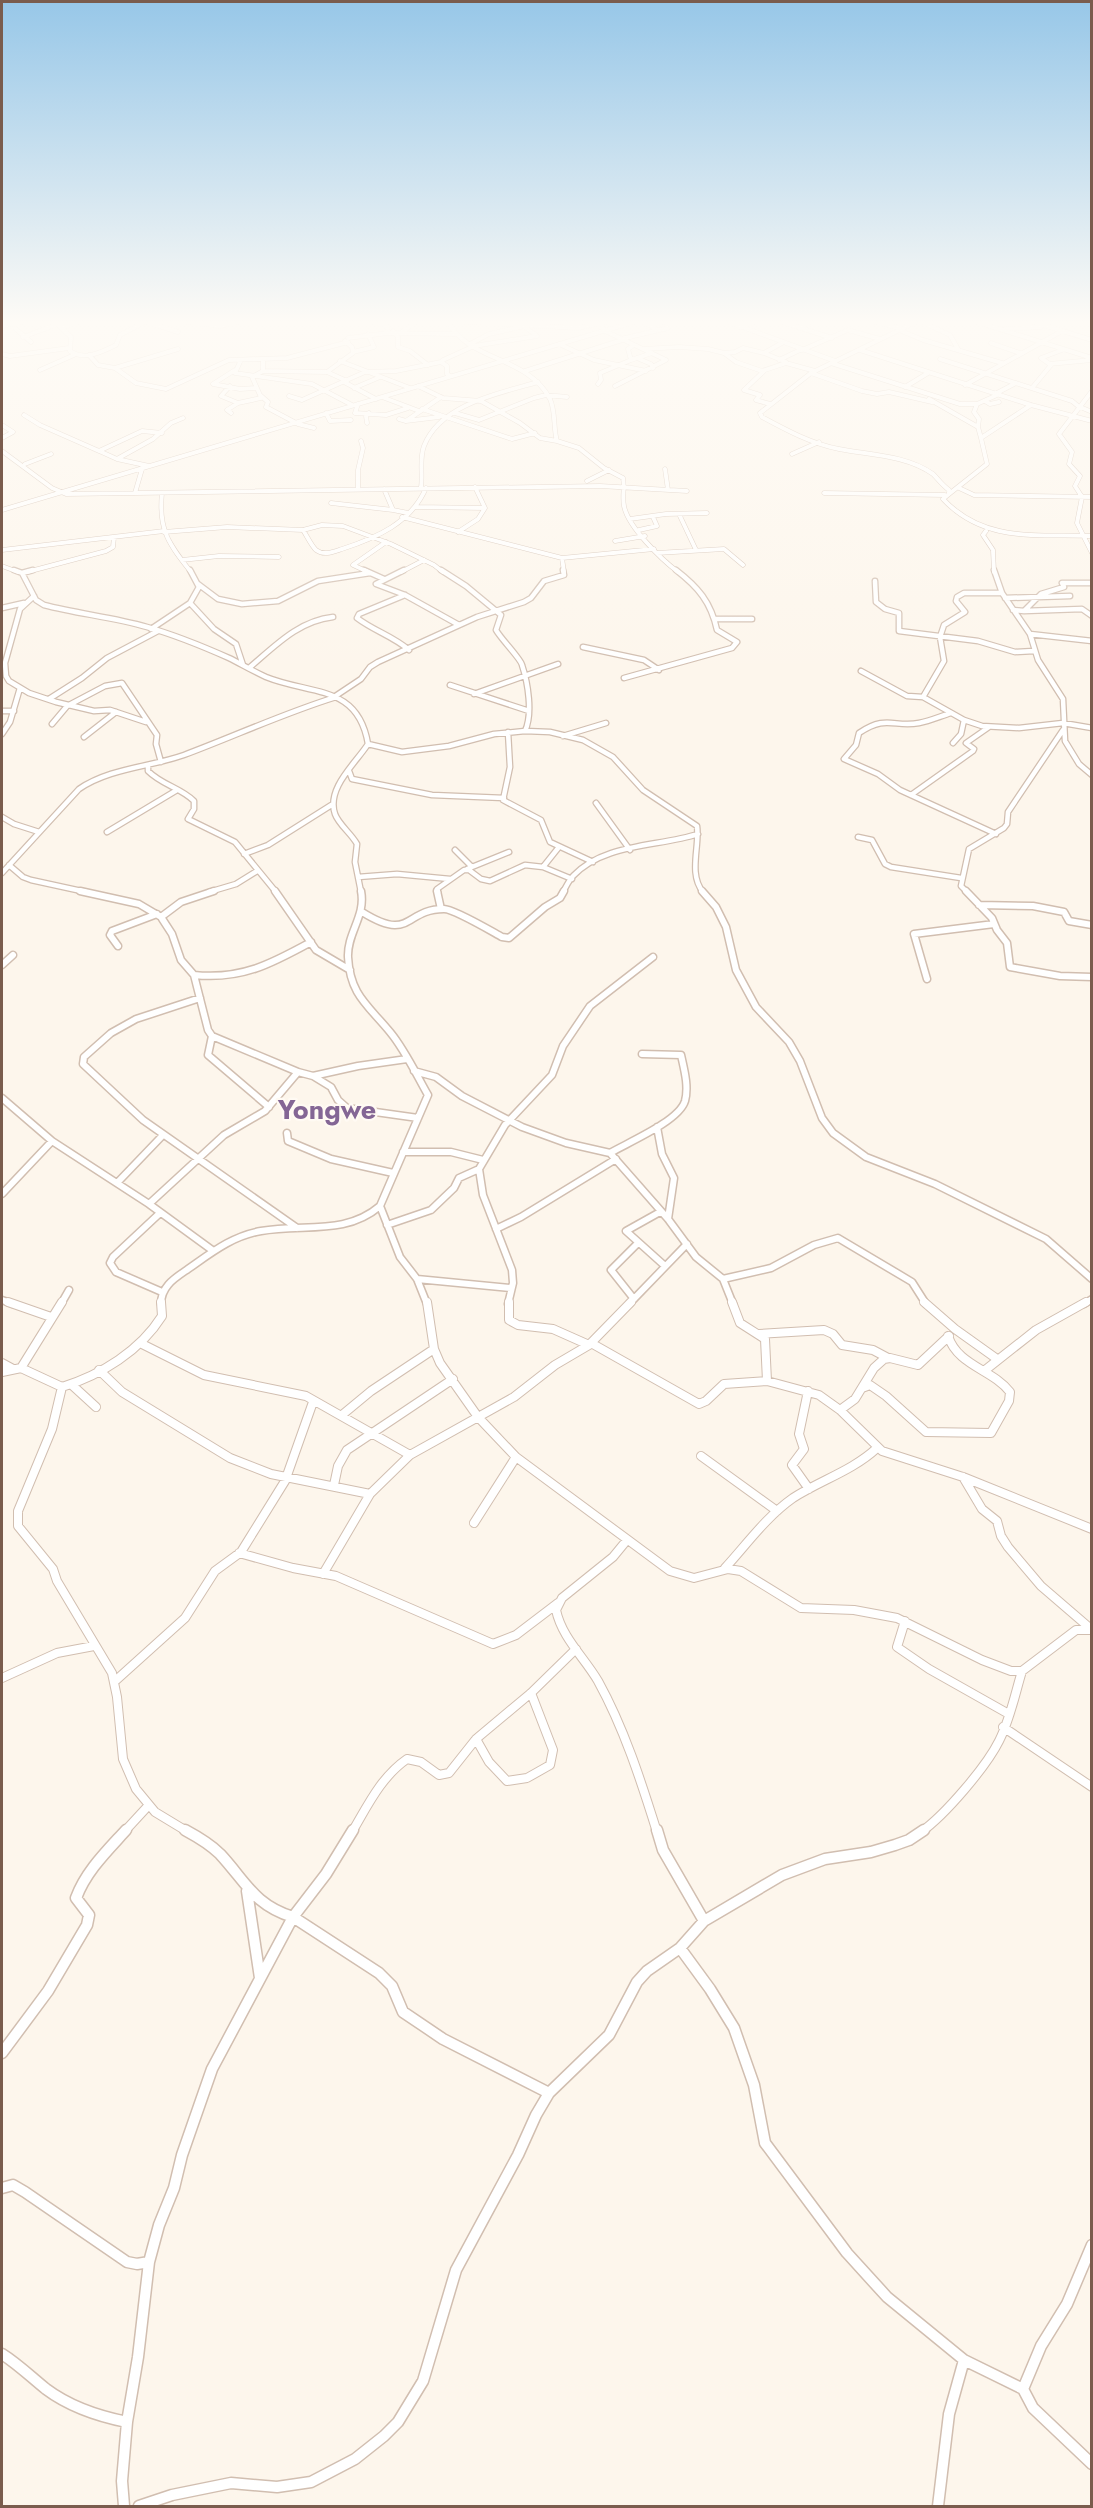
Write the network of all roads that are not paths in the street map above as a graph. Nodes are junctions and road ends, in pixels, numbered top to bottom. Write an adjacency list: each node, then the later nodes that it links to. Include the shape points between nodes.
1 (70, 438): 14 (street)
2 (125, 438): 14 (street)
3 (153, 438): 18 (street)
4 (245, 438): 20 (street)
5 (427, 438): 27 (street, via 421,465)
6 (541, 438): 12 (street)
7 (556, 438): 12 (street)
8 (806, 438): 13 (street)
9 (981, 438): 28 (street, via 987,464)
10 (1062, 438): 38 (street, via 1072,452 1069,464 1080,476 1075,486)
11 (361, 441): 29 (street)
12 (557, 441): 23 (street, via 579,448)
13 (819, 442): 17 (street); 37 (street, via 906,462 934,475 949,490)
14 (97, 450): 18 (street)
15 (3, 453): 19 (street)
16 (51, 454): 19 (street)
17 (792, 454)
18 (117, 459): 20 (street)
19 (25, 464): 33 (street)
20 (152, 466): 21 (street)
21 (142, 469): 33 (street); 34 (street)
22 (665, 469): 31 (street)
23 (609, 470): 24 (street); 26 (street, via 623,478)
24 (587, 481)
25 (475, 487): 26 (street); 27 (street); 42 (street)
26 (623, 487): 31 (street); 50 (street)
27 (423, 488): 30 (street); 41 (street, via 423,498)
28 (959, 488): 37 (street); 38 (street, via 974,495)
29 (358, 489): 30 (street); 35 (street)
30 (384, 489): 44 (street)
31 (668, 490): 32 (street)
32 (687, 490)
33 (58, 493): 34 (street); 43 (street)
34 (135, 493): 35 (street)
35 (162, 493): 53 (street)
36 (824, 493): 37 (street)
37 (947, 494): 54 (street, via 943,499 956,514)
38 (1082, 497): 39 (street); 57 (street, via 1077,523)
39 (1092, 497)
40 (331, 503): 44 (street)
41 (416, 507): 42 (street); 45 (street)
42 (486, 508): 55 (street, via 478,519)
43 (2, 510)
44 (393, 510): 45 (street)
45 (408, 513): 48 (street)
46 (706, 513): 47 (street)
47 (680, 514): 49 (street); 65 (street)
48 (402, 517): 55 (street); 56 (street)
49 (653, 517): 50 (street); 52 (street, via 657,526)
50 (630, 519): 52 (street)
51 (303, 530): 53 (street, via 227,527); 61 (street, via 338,525); 61 (street, via 316,550 324,554)
52 (639, 530): 58 (street)
53 (164, 531): 60 (street); 70 (street, via 168,544)
54 (986, 531): 57 (street); 82 (street, via 983,535 993,550 994,576)
55 (458, 532): 69 (street)
56 (383, 534): 61 (street); 63 (street)
57 (1082, 535): 59 (street); 67 (street)
58 (645, 536): 62 (street); 66 (street)
59 (1092, 536)
60 (114, 537): 64 (street); 74 (street, via 113,547 101,553)
61 (374, 537): 63 (street)
62 (615, 541)
63 (386, 542): 71 (street); 75 (street, via 353,565)
64 (2, 550)
65 (696, 550): 66 (street); 72 (street, via 727,550)
66 (656, 551): 69 (street); 93 (street, via 702,591)
67 (1092, 553)
68 (279, 557): 70 (street)
69 (562, 558): 89 (street, via 564,575 544,580 524,602)
70 (182, 560): 79 (street)
71 (424, 560): 76 (street); 89 (street, via 466,586)
72 (743, 565)
73 (2, 566): 74 (street)
74 (22, 573): 81 (street)
75 (370, 573): 76 (street); 79 (street, via 318,580 278,601 242,604 219,599)
76 (384, 579): 80 (street, via 376,584)
77 (875, 581): 98 (street, via 876,602 899,613 899,631)
78 (1092, 583): 84 (street, via 1063,582 1064,587)
79 (198, 584): 86 (street)
80 (405, 595): 95 (street); 101 (street, via 357,618)
81 (34, 596): 85 (street); 96 (street, via 44,605)
82 (1004, 596): 84 (street); 88 (street); 98 (street, via 958,596 956,601 965,612 944,625)
83 (1070, 596): 84 (street)
84 (1036, 598): 90 (street)
85 (27, 602): 87 (street); 103 (street, via 20,609)
86 (190, 603): 96 (street); 105 (street, via 214,629 236,644)
87 (2, 608)
88 (1013, 610): 90 (street); 97 (street)
89 (494, 611): 95 (street); 108 (street, via 501,615 497,633 519,659)
90 (1024, 611): 91 (street, via 1082,609)
91 (1092, 616)
92 (333, 617): 105 (street, via 302,624)
93 (716, 619): 94 (street); 106 (street, via 719,633 737,645)
94 (752, 619)
95 (459, 625): 101 (street)
96 (155, 630): 105 (street); 115 (street)
97 (1030, 634): 99 (street); 102 (street)
98 (940, 637): 102 (street, via 978,641 1015,652); 114 (street, via 944,661)
99 (1092, 641)
100 (583, 647): 106 (street, via 635,658)
101 (409, 650): 113 (street, via 373,665)
102 (1034, 651): 128 (street, via 1063,699)
103 (3, 664): 111 (street, via 8,679)
104 (558, 664): 108 (street)
105 (246, 666): 113 (street, via 282,682)
106 (659, 670): 109 (street)
107 (861, 671): 114 (street, via 907,696)
108 (522, 676): 112 (street); 119 (street)
109 (624, 678)
110 (450, 685): 112 (street)
111 (20, 688): 115 (street); 118 (street)
112 (474, 694): 119 (street)
113 (335, 697): 136 (street, via 363,720); 137 (street)
114 (922, 697): 121 (street)
115 (49, 699): 116 (street)
116 (69, 705): 120 (street); 123 (street, via 120,682); 125 (street)
117 (2, 711): 118 (street)
118 (14, 711): 126 (street, via 13,720)
119 (529, 711): 130 (street)
120 (116, 712): 123 (street); 134 (street)
121 (951, 713): 122 (street); 144 (street, via 917,724 886,722 865,729 844,757)
122 (964, 720): 127 (street); 135 (street, via 961,734)
123 (146, 722): 137 (street, via 157,735)
124 (606, 723): 133 (street)
125 (52, 724)
126 (5, 727): 132 (street)
127 (989, 727): 128 (street); 144 (street, via 966,743 973,751)
128 (1063, 727): 129 (street); 140 (street, via 1069,751); 152 (street, via 1008,812 1007,824)
129 (1092, 728)
130 (525, 731): 131 (street); 133 (street)
131 (508, 732): 136 (street, via 402,752); 145 (street, via 510,767)
132 (2, 734)
133 (562, 736): 151 (street, via 588,742 614,757 643,790 692,820)
134 (84, 737)
135 (953, 742)
136 (368, 744): 139 (street)
137 (161, 762): 138 (street)
138 (148, 766): 143 (street, via 154,778); 149 (street, via 83,785)
139 (349, 771): 141 (street); 142 (street)
140 (1092, 775)
141 (352, 779): 142 (street); 145 (street, via 432,795)
142 (338, 786): 147 (street)
143 (177, 790): 150 (street); 158 (street, via 194,801 188,819 231,839)
144 (911, 795): 152 (street)
145 (504, 798): 154 (street, via 504,802 541,820 548,840)
146 (596, 803): 156 (street)
147 (333, 804): 158 (street, via 269,845); 165 (street, via 357,844)
148 (2, 817): 149 (street)
149 (39, 832): 160 (street)
150 (107, 832)
151 (698, 834): 156 (street); 221 (street, via 695,849 700,889 716,907 726,927 736,970 756,1007 789,1042 822,1118 834,1132 866,1157 935,1184 1046,1239)
152 (996, 834): 166 (street, via 969,849)
153 (858, 837): 166 (street, via 872,840 885,864 891,867)
154 (560, 847): 159 (street); 161 (street)
155 (455, 850): 162 (street)
156 (630, 850): 159 (street)
157 (509, 852): 162 (street)
158 (243, 854): 163 (street)
159 (592, 862): 168 (street)
160 (9, 865): 164 (street); 172 (street, via 31,880 140,904)
161 (543, 867): 162 (street, via 524,865 490,881 481,879); 168 (street)
162 (469, 868): 167 (street)
163 (257, 871): 172 (street); 175 (street)
164 (2, 873)
165 (358, 877): 167 (street, via 397,874); 171 (street)
166 (961, 878): 169 (street, via 961,886)
167 (450, 879): 170 (street, via 437,889)
168 (572, 879): 170 (street, via 560,898 508,938)
169 (979, 905): 173 (street); 174 (street, via 1055,910 1064,912 1069,921)
170 (441, 909): 171 (street, via 395,927)
171 (362, 912): 180 (street, via 349,944)
172 (159, 915): 176 (street, via 112,931 110,935); 181 (street, via 172,934 181,960)
173 (994, 924): 182 (street, via 1007,943 1010,967); 183 (street, via 914,934)
174 (1092, 925)
175 (311, 942): 180 (street, via 316,950); 181 (street, via 255,972 215,977)
176 (118, 946)
177 (13, 955): 179 (street)
178 (653, 957): 194 (street, via 590,1006 563,1046 552,1075)
179 (2, 965)
180 (350, 970): 187 (street, via 362,1003 390,1032)
181 (194, 975): 184 (street)
182 (1092, 977)
183 (927, 979)
184 (200, 998): 185 (street); 197 (street, via 122,1026 82,1059 86,1067)
185 (212, 1036): 189 (street); 192 (street, via 208,1055)
186 (642, 1054): 195 (street, via 681,1056 687,1100 683,1109)
187 (407, 1059): 188 (street); 190 (street)
188 (414, 1071): 193 (street, via 428,1095); 194 (street, via 433,1074 464,1097)
189 (298, 1072): 190 (street); 192 (street)
190 (313, 1076): 193 (street, via 331,1087 346,1108)
191 (2, 1098): 198 (street)
192 (269, 1107): 201 (street, via 224,1135)
193 (418, 1118): 199 (street)
194 (510, 1120): 200 (street, via 559,1141); 203 (street)
195 (657, 1127): 200 (street); 212 (street, via 662,1154 674,1178)
196 (287, 1133): 205 (street, via 288,1141 319,1155)
197 (163, 1135): 201 (street); 206 (street)
198 (52, 1141): 206 (street); 207 (street)
199 (403, 1152): 203 (street, via 451,1152); 205 (street)
200 (610, 1153): 202 (street)
201 (198, 1159): 208 (street); 214 (street)
202 (616, 1159): 210 (street); 215 (street)
203 (483, 1160): 204 (street)
204 (479, 1169): 213 (street, via 459,1178 454,1188 430,1210); 215 (street)
205 (393, 1173): 209 (street)
206 (117, 1183): 208 (street)
207 (2, 1194)
208 (149, 1204): 211 (street)
209 (380, 1206): 213 (street); 214 (street, via 356,1222)
210 (660, 1212): 212 (street); 216 (street, via 627,1229)
211 (160, 1213): 218 (street); 225 (street, via 110,1263 116,1272)
212 (668, 1219): 217 (street)
213 (387, 1225): 220 (street, via 400,1257)
214 (297, 1228): 218 (street, via 264,1230 227,1241)
215 (496, 1229): 223 (street, via 512,1270)
216 (638, 1243): 219 (street); 226 (street, via 612,1270)
217 (687, 1244): 219 (street); 222 (street)
218 (212, 1250): 225 (street)
219 (665, 1266): 226 (street)
220 (417, 1279): 223 (street); 235 (street, via 430,1315)
221 (1092, 1279)
222 (723, 1280): 230 (street, via 778,1265 810,1246 838,1238 912,1282 924,1302); 231 (street, via 740,1323)
223 (511, 1288): 234 (street, via 507,1310 510,1322 553,1329)
224 (69, 1290): 229 (street)
225 (162, 1292): 233 (street, via 162,1317)
226 (634, 1299): 234 (street)
227 (1092, 1299): 237 (street, via 1036,1330)
228 (2, 1300): 229 (street)
229 (51, 1317): 239 (street)
230 (955, 1329): 232 (street); 237 (street)
231 (759, 1334): 236 (street, via 824,1330 842,1345 873,1350); 244 (street, via 767,1345)
232 (948, 1336): 236 (street, via 918,1365); 241 (street, via 952,1348)
233 (141, 1344): 240 (street); 249 (street, via 204,1376 304,1395)
234 (590, 1344): 244 (street, via 699,1404 706,1403 726,1384); 253 (street)
235 (434, 1349): 243 (street); 252 (street)
236 (889, 1358): 247 (street, via 874,1368)
237 (997, 1359): 241 (street)
238 (2, 1363): 239 (street)
239 (17, 1368): 242 (street); 246 (street)
240 (99, 1370): 245 (street); 259 (street, via 122,1392 187,1434 242,1463)
241 (984, 1371): 247 (street, via 1006,1386 1010,1398 994,1431 988,1434 926,1432 879,1390 870,1385)
242 (2, 1372)
243 (453, 1379): 253 (street); 254 (street)
244 (767, 1381): 248 (street)
245 (72, 1385): 246 (street); 250 (street)
246 (62, 1388): 274 (street, via 52,1429 18,1511 18,1526 53,1569)
247 (862, 1388): 251 (street)
248 (808, 1391): 251 (street); 262 (street, via 799,1434 804,1449 792,1464)
249 (313, 1402): 252 (street); 259 (street)
250 (96, 1407)
251 (840, 1410): 255 (street)
252 (342, 1415): 254 (street)
253 (478, 1418): 256 (street); 258 (street)
254 (373, 1434): 256 (street); 261 (street, via 354,1444 342,1457)
255 (877, 1448): 260 (street); 262 (street, via 860,1463)
256 (410, 1455): 263 (street)
257 (701, 1456): 264 (street)
258 (516, 1457): 265 (street); 267 (street)
259 (286, 1477): 261 (street); 268 (street, via 266,1516)
260 (963, 1477): 266 (street); 273 (street, via 982,1509 997,1521 1000,1536 1008,1547 1041,1586)
261 (334, 1485): 263 (street)
262 (809, 1489): 264 (street)
263 (370, 1494): 270 (street)
264 (777, 1511): 269 (street)
265 (474, 1522)
266 (1092, 1529)
267 (627, 1540): 269 (street, via 676,1575 704,1578); 271 (street, via 614,1557)
268 (238, 1553): 270 (street); 278 (street, via 215,1571 185,1618)
269 (725, 1568): 272 (street, via 740,1570 777,1597 802,1609 868,1612)
270 (323, 1574): 271 (street, via 354,1583 499,1645)
271 (558, 1603): 275 (street, via 556,1610 562,1629)
272 (905, 1621): 276 (street, via 1008,1671); 280 (street, via 897,1647 929,1670)
273 (1091, 1630): 276 (street, via 1070,1634)
274 (94, 1646): 277 (street, via 49,1655); 278 (street, via 107,1661)
275 (576, 1649): 279 (street); 287 (street, via 598,1681 637,1767 663,1850)
276 (1022, 1671): 280 (street)
277 (2, 1678)
278 (114, 1682): 284 (street, via 121,1752 130,1778)
279 (531, 1693): 282 (street); 282 (street, via 553,1750 550,1765 527,1778 507,1781 489,1762)
280 (1007, 1713): 281 (street)
281 (1003, 1727): 283 (street); 287 (street, via 986,1762 944,1814 920,1833 878,1850 802,1866)
282 (476, 1739): 286 (street, via 443,1776 414,1759 394,1768 326,1874)
283 (1092, 1787)
284 (148, 1806): 285 (street, via 218,1852); 290 (street, via 78,1889 76,1898 89,1915 87,1925 48,1991)
285 (247, 1891): 286 (street, via 274,1910); 289 (street)
286 (293, 1917): 289 (street); 291 (street, via 379,1973 392,1986 403,2012 464,2051)
287 (704, 1921): 288 (street)
288 (680, 1948): 291 (street, via 637,1982 609,2035); 296 (street, via 734,2028 754,2085 770,2153 860,2269)
289 (260, 1978): 294 (street, via 212,2070)
290 (2, 2053)
291 (549, 2093): 301 (street, via 466,2249 448,2290 423,2381 398,2422 355,2459 311,2482 277,2487 231,2483)
292 (2, 2188): 294 (street, via 8,2185 25,2192 127,2262)
293 (1092, 2245): 297 (street)
294 (149, 2262): 298 (street)
295 (2, 2354): 298 (street, via 74,2407)
296 (964, 2360): 297 (street); 302 (street, via 950,2409)
297 (1023, 2389): 299 (street, via 1033,2408)
298 (127, 2422): 300 (street)
299 (1092, 2464)
300 (124, 2506)
301 (140, 2506)
302 (938, 2506)

